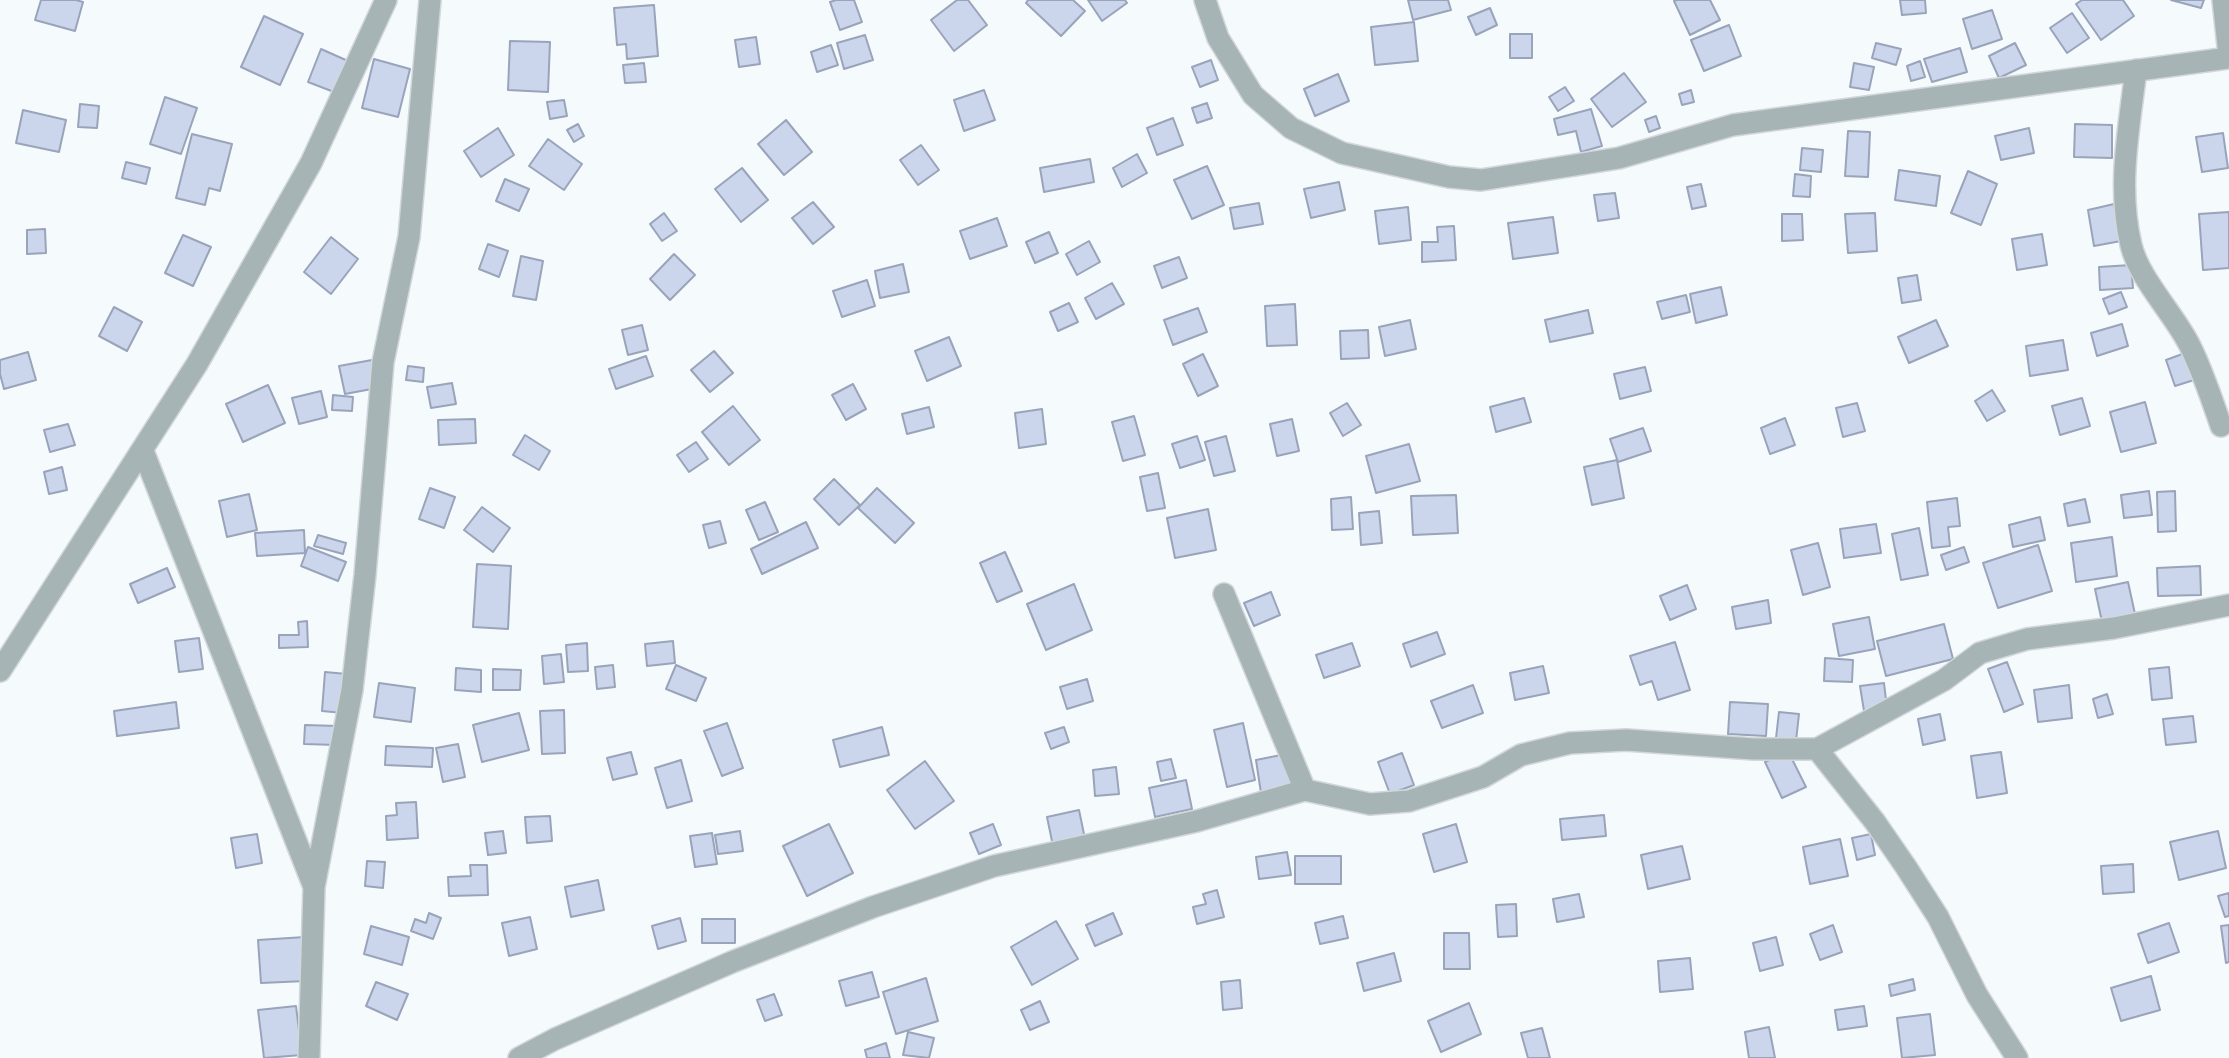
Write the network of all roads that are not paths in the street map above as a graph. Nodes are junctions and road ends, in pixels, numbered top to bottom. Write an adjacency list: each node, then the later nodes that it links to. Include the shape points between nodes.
1 (386, 0): 8 (street, via 311,163 197,364)
2 (430, 0): 14 (street, via 409,237 383,362 352,690)
3 (1205, 0): 6 (street, via 1217,38 1253,94 1291,128 1342,153 1481,180 1619,158 1733,125)
4 (2223, 0): 5 (street)
5 (2229, 57): 6 (street)
6 (2136, 70): 7 (street, via 2123,197 2132,248 2190,345)
7 (2221, 426)
8 (142, 450): 11 (street); 14 (street)
9 (1224, 594): 13 (street)
10 (2229, 605): 12 (street, via 2027,639 1980,653 1944,680)
11 (0, 671)
12 (1817, 749): 13 (street, via 1626,740 1570,743 1521,755 1483,777 1409,801 1370,804); 17 (street, via 1906,867)
13 (1305, 790): 16 (street, via 1197,821 994,866 873,907 732,962)
14 (314, 887): 15 (street)
15 (309, 1058)
16 (519, 1058)
17 (2017, 1058)

